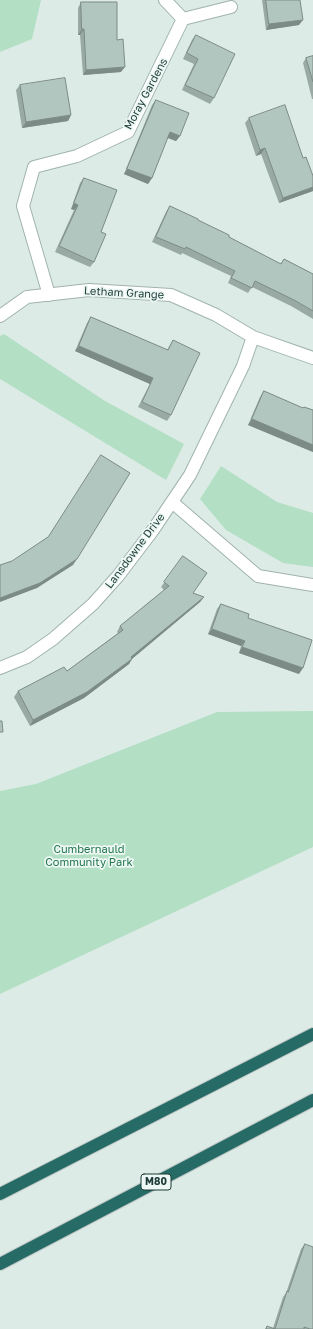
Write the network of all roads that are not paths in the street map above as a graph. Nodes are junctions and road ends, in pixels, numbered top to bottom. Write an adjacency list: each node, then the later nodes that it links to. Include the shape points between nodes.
1 (165, 0): 3 (street)
2 (231, 7): 3 (street)
3 (183, 19): 4 (street, Moray Gardens, via 128,132 77,156 34,167 23,206)
4 (49, 295): 5 (street, Letham Grange, via 27,297); 6 (street, Letham Grange, via 90,290 171,295 216,315)
5 (0, 316)
6 (253, 337): 7 (street, Letham Grange); 8 (street, Lansdowne Drive, via 243,366 190,475)
7 (313, 358)
8 (172, 502): 9 (street, Lansdowne Drive, via 258,576); 10 (street, Lansdowne Drive, via 118,576 93,604 53,639 27,657)
9 (313, 585)
10 (0, 668)
11 (313, 1034): 13 (highway)
12 (313, 1100): 14 (highway, M80)
13 (0, 1194)
14 (0, 1264)

